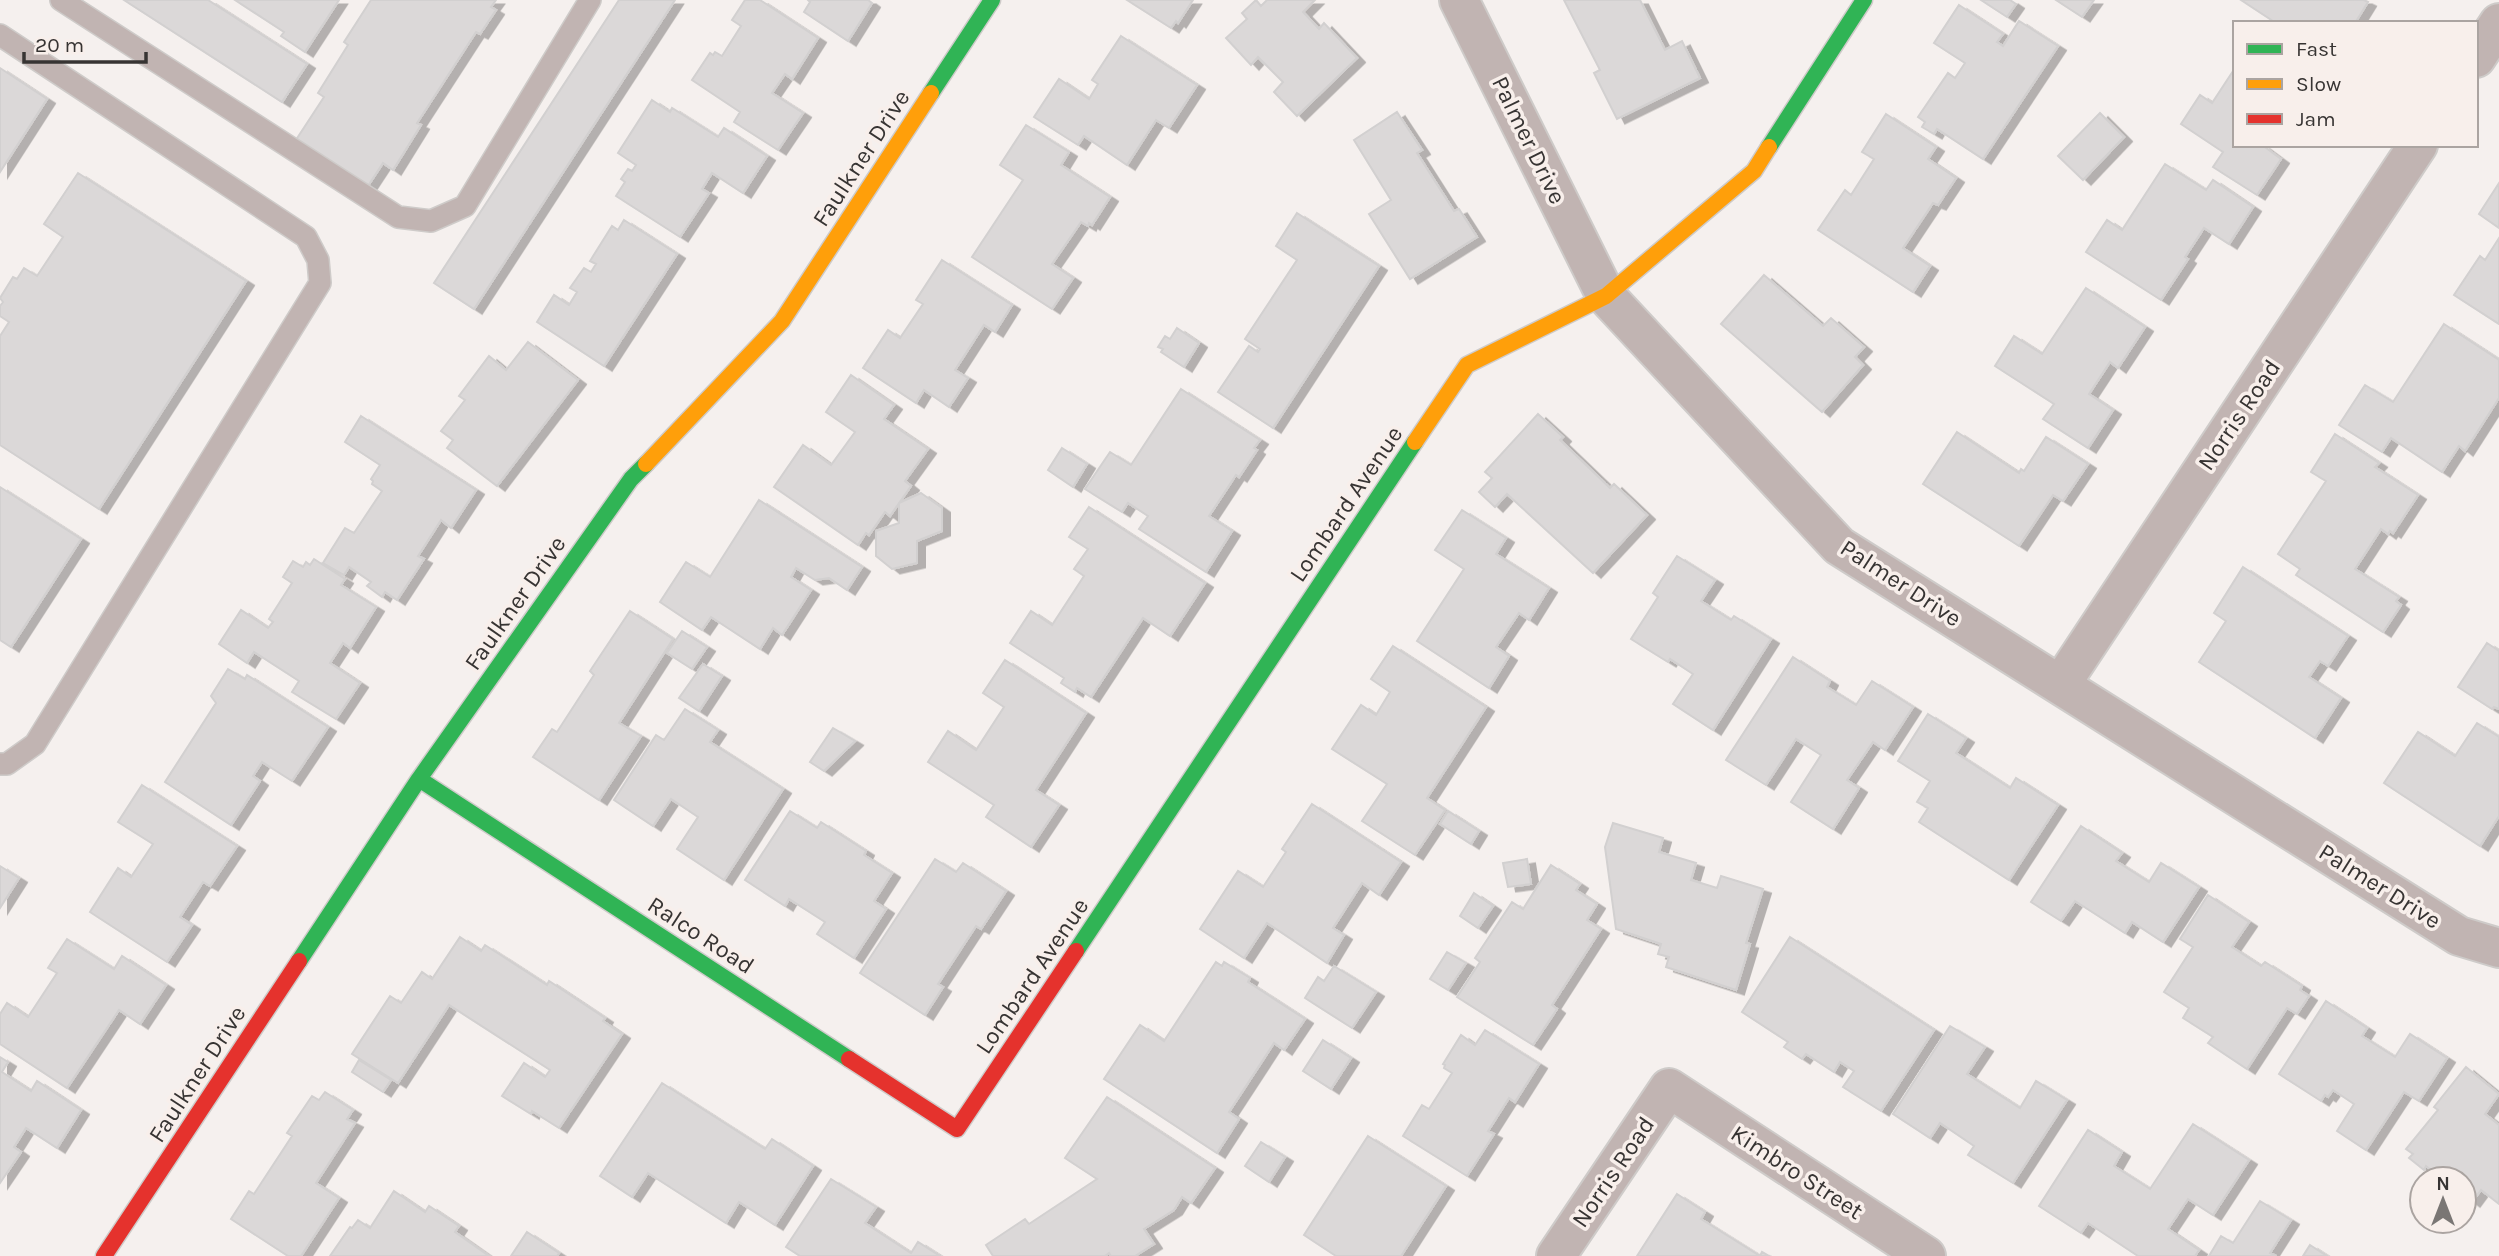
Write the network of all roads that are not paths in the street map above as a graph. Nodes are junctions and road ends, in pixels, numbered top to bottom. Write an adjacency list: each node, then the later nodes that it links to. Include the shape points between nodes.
1 (61, 0): 2 (lane, via 398,217 431,221 465,206)
2 (590, 0)
3 (992, 0): 13 (street, Faulkner Drive, via 782,321 631,479)
4 (1459, 0): 10 (street, Palmer Drive)
5 (1864, 0): 10 (street, Lombard Avenue, via 1754,171)
6 (2499, 23): 8 (street)
7 (0, 35): 12 (lane, via 306,237 318,260 320,283 35,744)
8 (2478, 55)
9 (2417, 147): 11 (street, Norris Road)
10 (1606, 296): 11 (street, Palmer Drive, via 1839,546); 16 (street, Lombard Avenue, via 1466,365)
11 (2061, 684): 14 (street, Palmer Drive, via 2459,936)
12 (0, 764)
13 (419, 779): 16 (street, Ralco Road); 17 (street, Faulkner Drive)
14 (2499, 948)
15 (1669, 1088): 18 (street, Norris Road); 19 (street, Kimbro Street)
16 (957, 1129)
17 (116, 1252)
18 (1556, 1256)
19 (1926, 1256)

